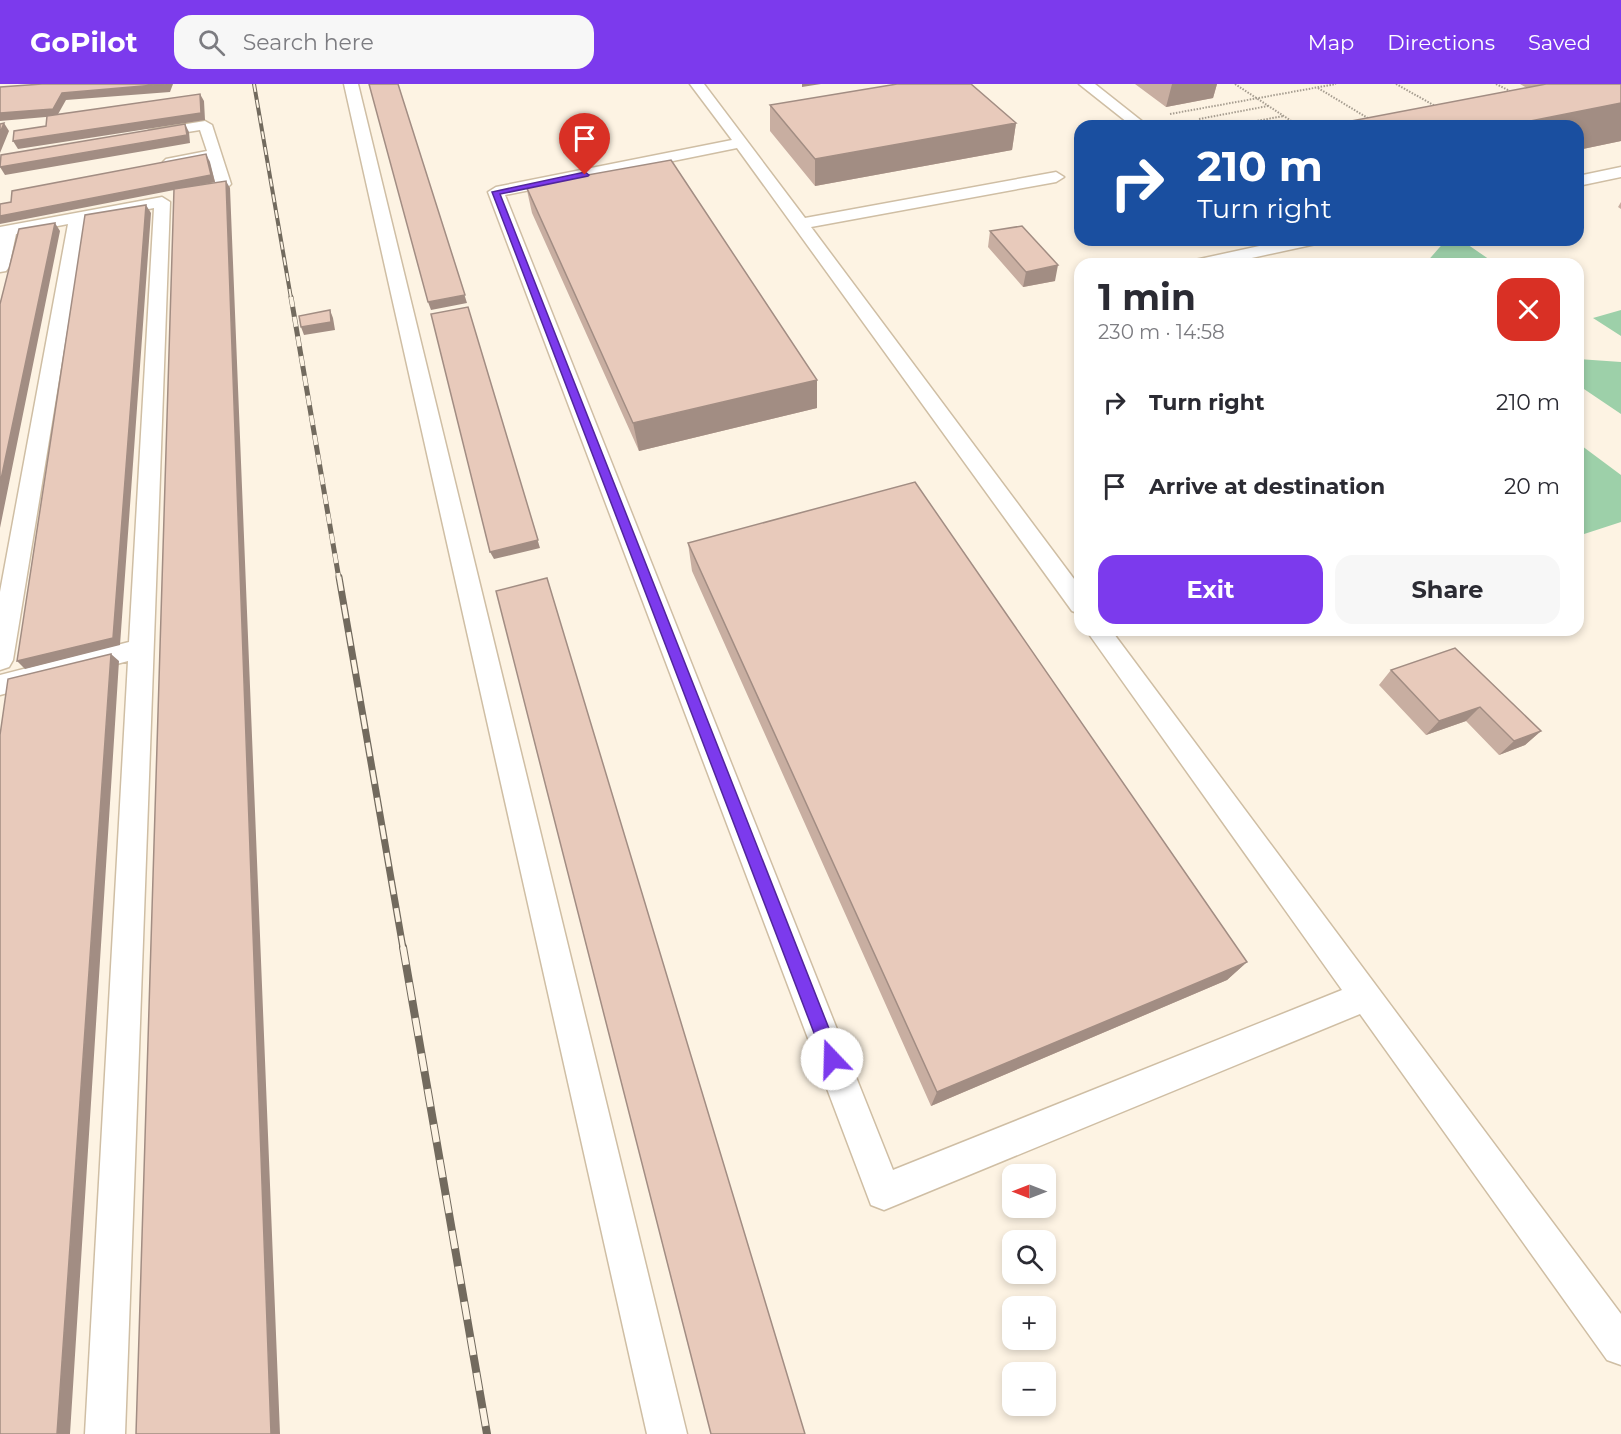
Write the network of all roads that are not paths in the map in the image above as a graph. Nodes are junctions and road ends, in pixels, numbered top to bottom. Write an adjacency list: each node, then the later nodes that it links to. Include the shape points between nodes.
1 (351, 84): 27 (lane)
2 (697, 84): 6 (lane)
3 (1086, 84): 4 (lane)
4 (1134, 120)
5 (135, 136): 7 (lane, via 205,125)
6 (741, 143): 14 (lane); 24 (lane, via 496,192 884,1192)
7 (215, 154): 8 (lane); 12 (lane, via 223,184)
8 (158, 165)
9 (1621, 172): 11 (lane)
10 (1056, 177): 14 (lane)
11 (1584, 180)
12 (162, 202): 13 (lane); 21 (lane)
13 (77, 218): 15 (lane); 22 (lane)
14 (801, 224): 19 (lane)
15 (5, 231): 18 (lane)
16 (1283, 246): 17 (lane)
17 (1228, 258)
18 (0, 267)
19 (1074, 597)
20 (1102, 636): 24 (lane)
21 (141, 648): 23 (lane); 26 (lane)
22 (0, 660)
23 (0, 685)
24 (1365, 996): 25 (lane)
25 (1621, 1346)
26 (105, 1434)
27 (667, 1434)

